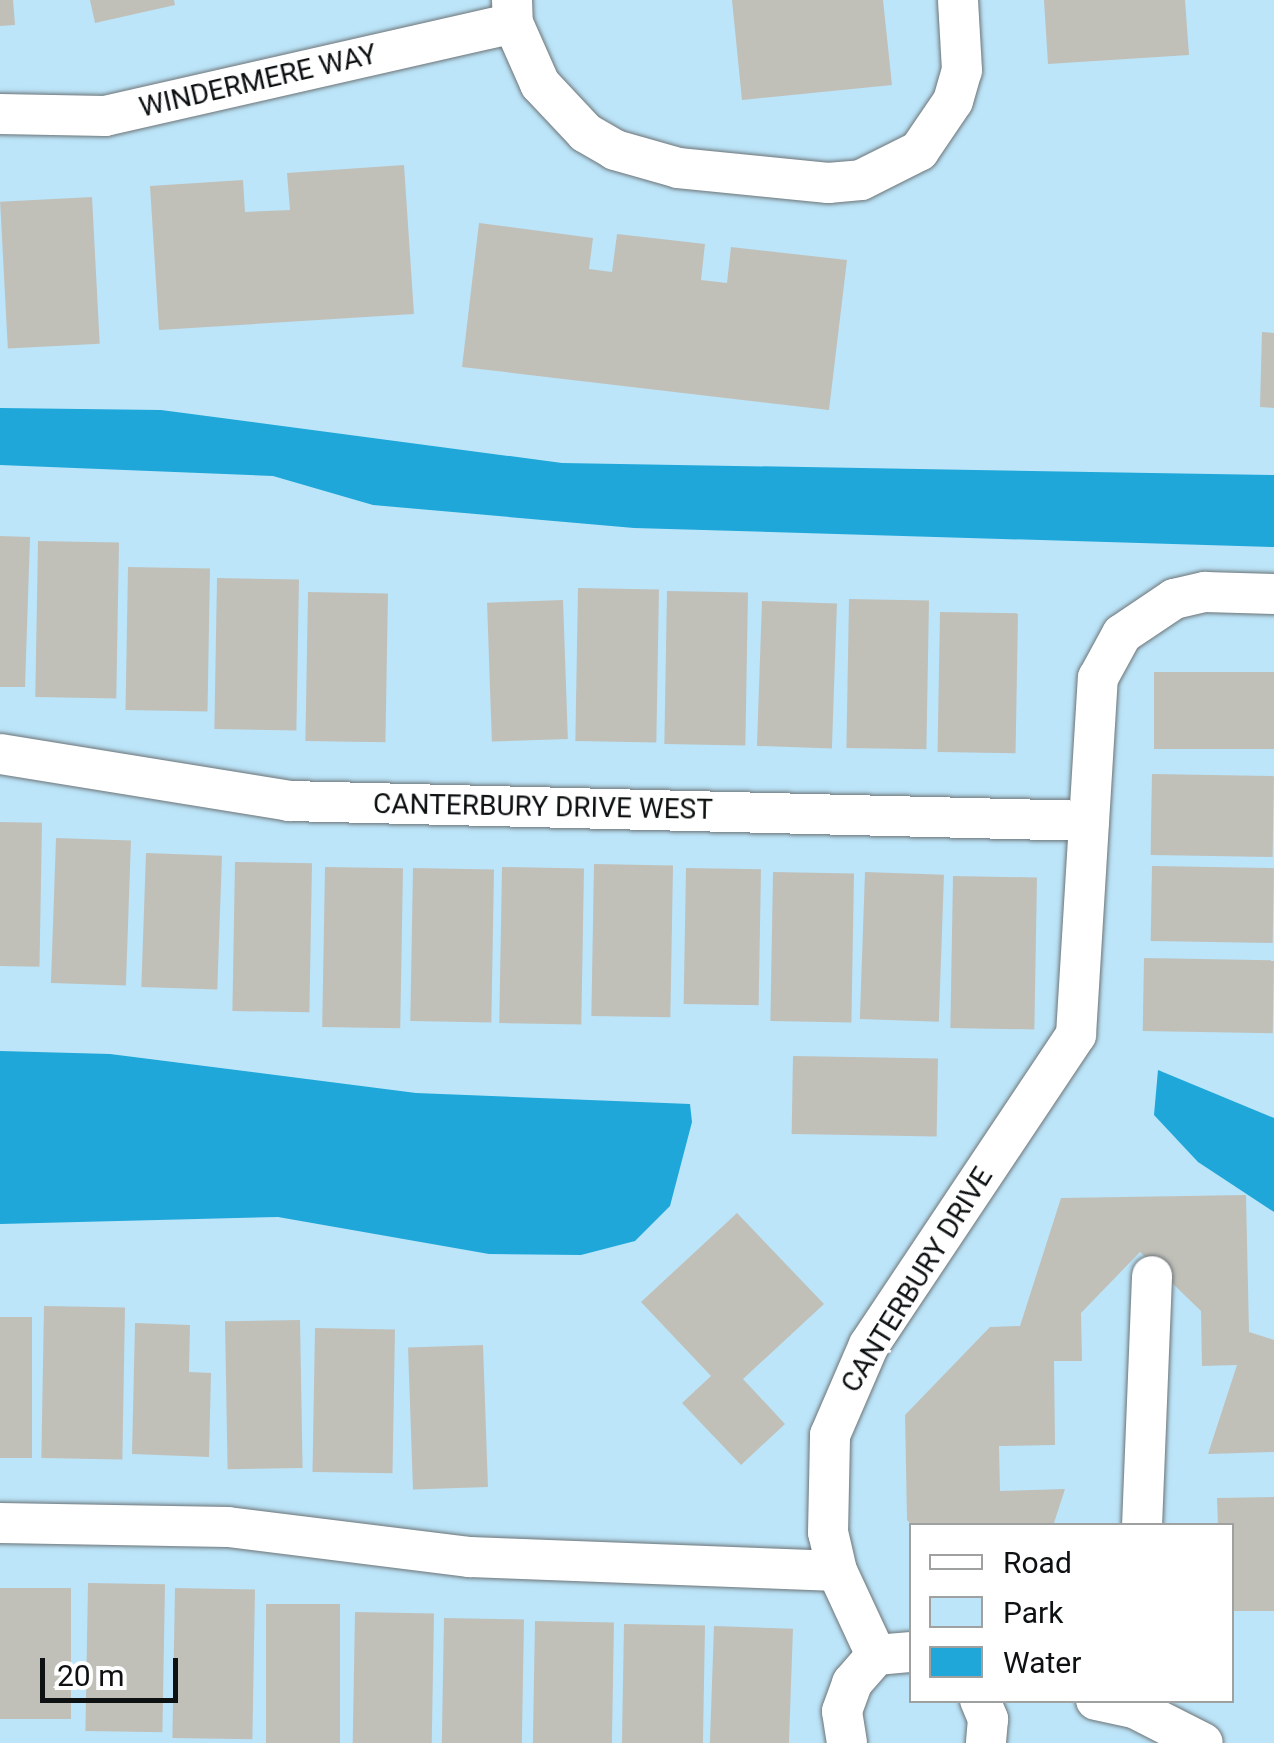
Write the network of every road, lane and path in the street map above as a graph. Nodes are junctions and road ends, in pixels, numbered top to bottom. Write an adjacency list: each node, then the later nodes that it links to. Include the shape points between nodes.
1 (958, 0): 2 (street, WINDERMERE WAY, via 962,70 953,101 927,138 891,169 828,183 678,168 615,150 550,98)
2 (512, 11): 3 (street, WINDERMERE WAY, via 106,116)
3 (0, 114)
4 (1274, 594): 6 (street, CANTERBURY DRIVE, via 1205,592 1174,599 1122,634 1098,678)
5 (0, 754): 6 (street, CANTERBURY DRIVE WEST, via 288,801)
6 (1089, 821): 10 (street, CANTERBURY DRIVE, via 1076,1035 853,1373 826,1468)
7 (1152, 1276): 9 (street)
8 (0, 1523): 10 (street, via 228,1527 470,1557)
9 (1142, 1523)
10 (837, 1571): 11 (street, CANTERBURY DRIVE)
11 (894, 1653): 14 (street, CANTERBURY DRIVE, via 852,1683 842,1711)
12 (981, 1703): 15 (street)
13 (1122, 1703): 16 (street)
14 (847, 1743)
15 (986, 1743)
16 (1203, 1743)

